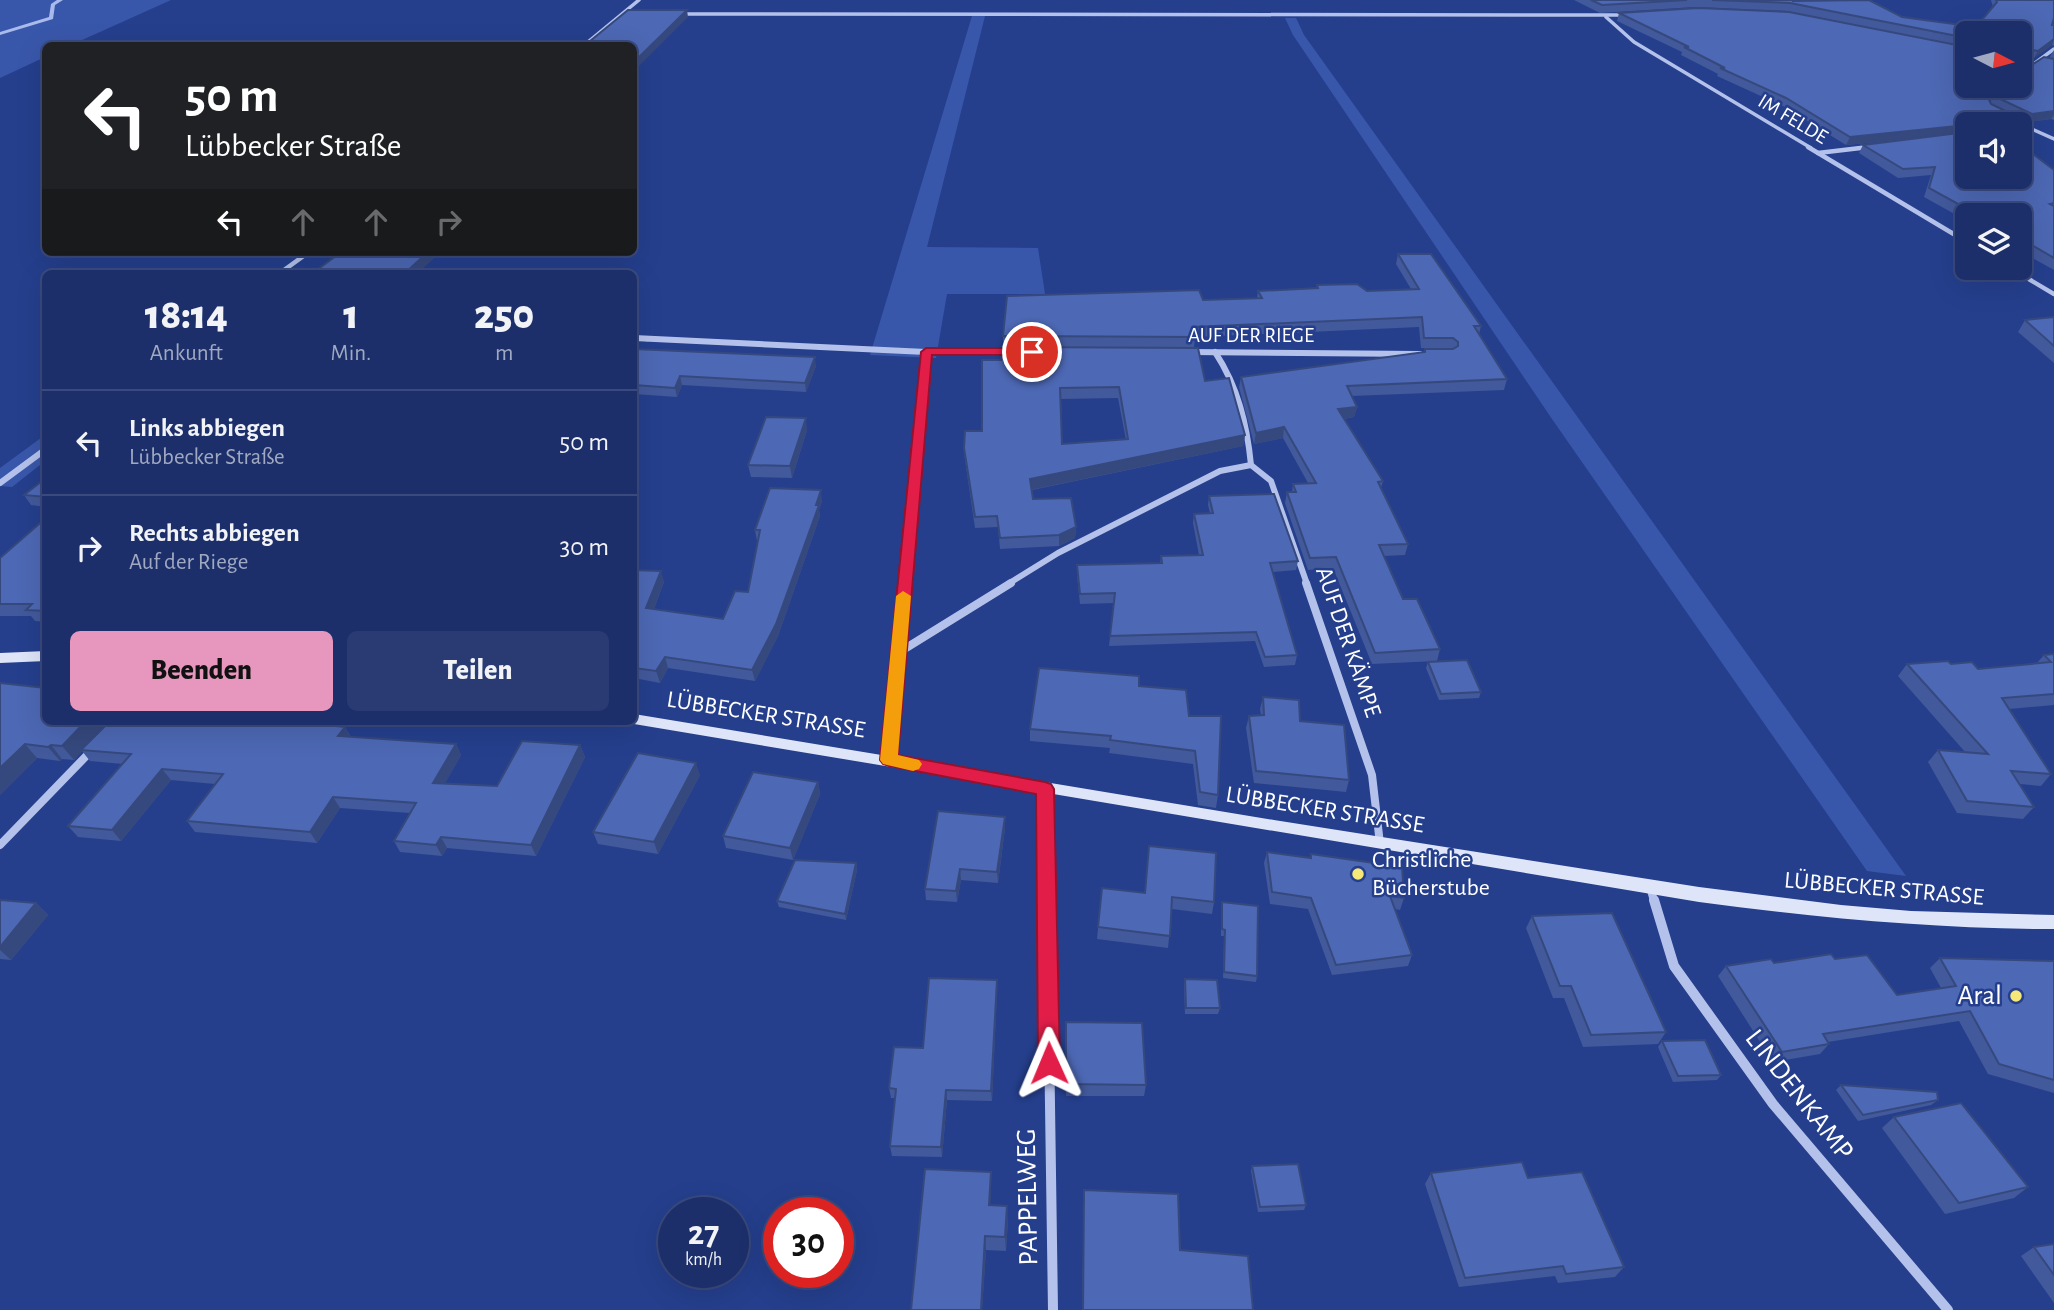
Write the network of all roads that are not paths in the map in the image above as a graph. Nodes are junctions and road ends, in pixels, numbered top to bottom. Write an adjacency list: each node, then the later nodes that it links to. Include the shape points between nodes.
1 (639, 0): 2 (street)
2 (625, 12): 3 (street); 7 (street)
3 (637, 13)
4 (673, 13): 6 (street)
5 (1632, 15): 6 (street)
6 (1606, 17): 15 (street, IM FELDE, via 1634,42)
7 (588, 42)
8 (2054, 49): 9 (street)
9 (2034, 63)
10 (1988, 98): 11 (street, via 1984,101)
11 (1989, 108)
12 (2032, 130): 13 (street)
13 (2054, 139)
14 (1872, 147): 15 (street)
15 (1817, 153): 16 (street, IM FELDE)
16 (1955, 235)
17 (304, 256): 18 (street)
18 (285, 270)
19 (2030, 280): 20 (street)
20 (2054, 294)
21 (637, 338): 22 (street)
22 (926, 352): 23 (street); 30 (street)
23 (1023, 352)
24 (1188, 352): 25 (street, AUF DER RIEGE)
25 (1216, 352): 26 (street, AUF DER RIEGE); 28 (street, via 1229,371 1247,420)
26 (1422, 354)
27 (42, 452): 29 (street)
28 (1251, 465): 30 (street, via 1220,471 1058,554); 37 (street, AUF DER KÄMPE, via 1271,481 1343,686 1372,775)
29 (0, 483)
30 (898, 653): 35 (street)
31 (42, 656): 32 (main road)
32 (0, 658)
33 (637, 719): 35 (main road, LÜBBECKER STRASSE)
34 (102, 740): 38 (street)
35 (889, 760): 36 (main road, LÜBBECKER STRASSE)
36 (1045, 789): 37 (main road, LÜBBECKER STRASSE); 41 (street, PAPPELWEG)
37 (1380, 844): 39 (main road, LÜBBECKER STRASSE)
38 (0, 845)
39 (1650, 887): 40 (main road, LÜBBECKER STRASSE, via 1912,920); 42 (street, LINDENKAMP, via 1674,966 1773,1104)
40 (2054, 922)
41 (1053, 1310)
42 (1948, 1310)

